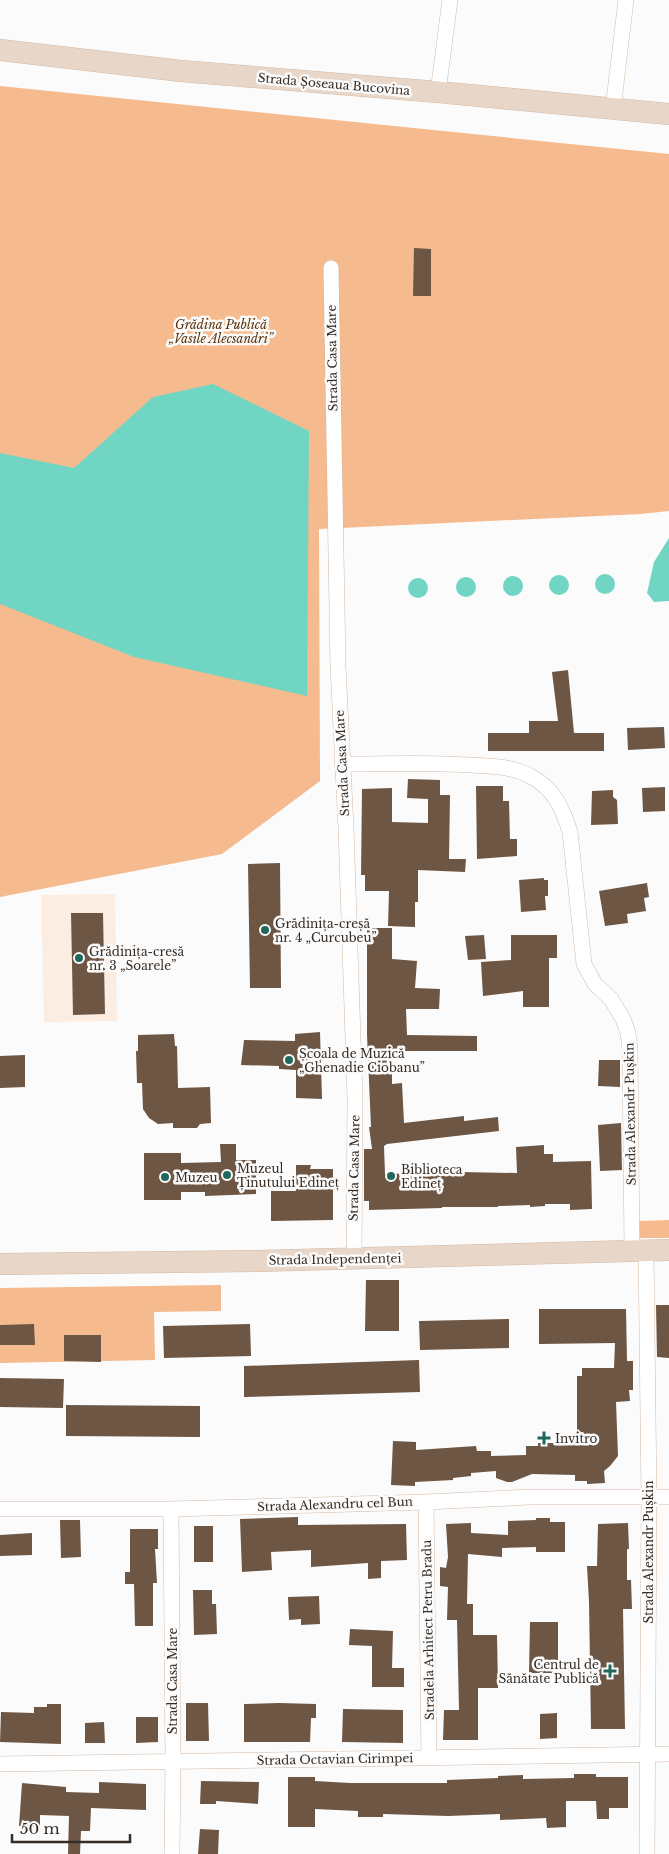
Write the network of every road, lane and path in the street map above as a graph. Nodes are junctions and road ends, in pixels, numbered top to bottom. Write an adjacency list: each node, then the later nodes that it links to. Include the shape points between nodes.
1 (450, 0): 4 (street)
2 (626, 0): 5 (street)
3 (0, 50): 4 (main road, Strada Șoseaua Bucovina, via 181,71)
4 (438, 92): 5 (main road, Strada Șoseaua Bucovina)
5 (613, 109): 6 (main road, Strada Șoseaua Bucovina)
6 (669, 114)
7 (331, 268): 8 (street, Strada Casa Mare, via 337,657)
8 (342, 764): 10 (street, Strada Alexandr Pușkin, via 450,764 517,769 534,777 552,792 564,811 570,832 584,964 595,984 611,999 628,1033); 11 (street, Strada Casa Mare, via 355,1100)
9 (669, 1250): 10 (main road, Strada Independenței)
10 (639, 1251): 11 (main road, Strada Independenței); 13 (street, Strada Alexandr Pușkin)
11 (354, 1258): 12 (main road, Strada Independenței)
12 (0, 1264)
13 (649, 1497): 14 (street, Strada Alexandru cel Bun); 15 (street, Strada Alexandru cel Bun, via 530,1497); 18 (street, Strada Alexandr Pușkin)
14 (669, 1497)
15 (426, 1502): 16 (street, Strada Alexandru cel Bun); 20 (street, Stradela Arhitect Petru Bradu)
16 (171, 1508): 17 (street, Strada Alexandru cel Bun); 21 (street, Strada Casa Mare)
17 (0, 1509)
18 (646, 1754): 19 (street, Strada Octavian Cirimpei); 20 (street, Strada Octavian Cirimpei); 24 (street, Strada Alexandr Pușkin)
19 (669, 1754)
20 (429, 1758): 21 (street, Strada Octavian Cirimpei)
21 (173, 1762): 22 (street, Strada Octavian Cirimpei); 23 (street, Strada Casa Mare)
22 (0, 1764)
23 (172, 1854)
24 (647, 1854)

